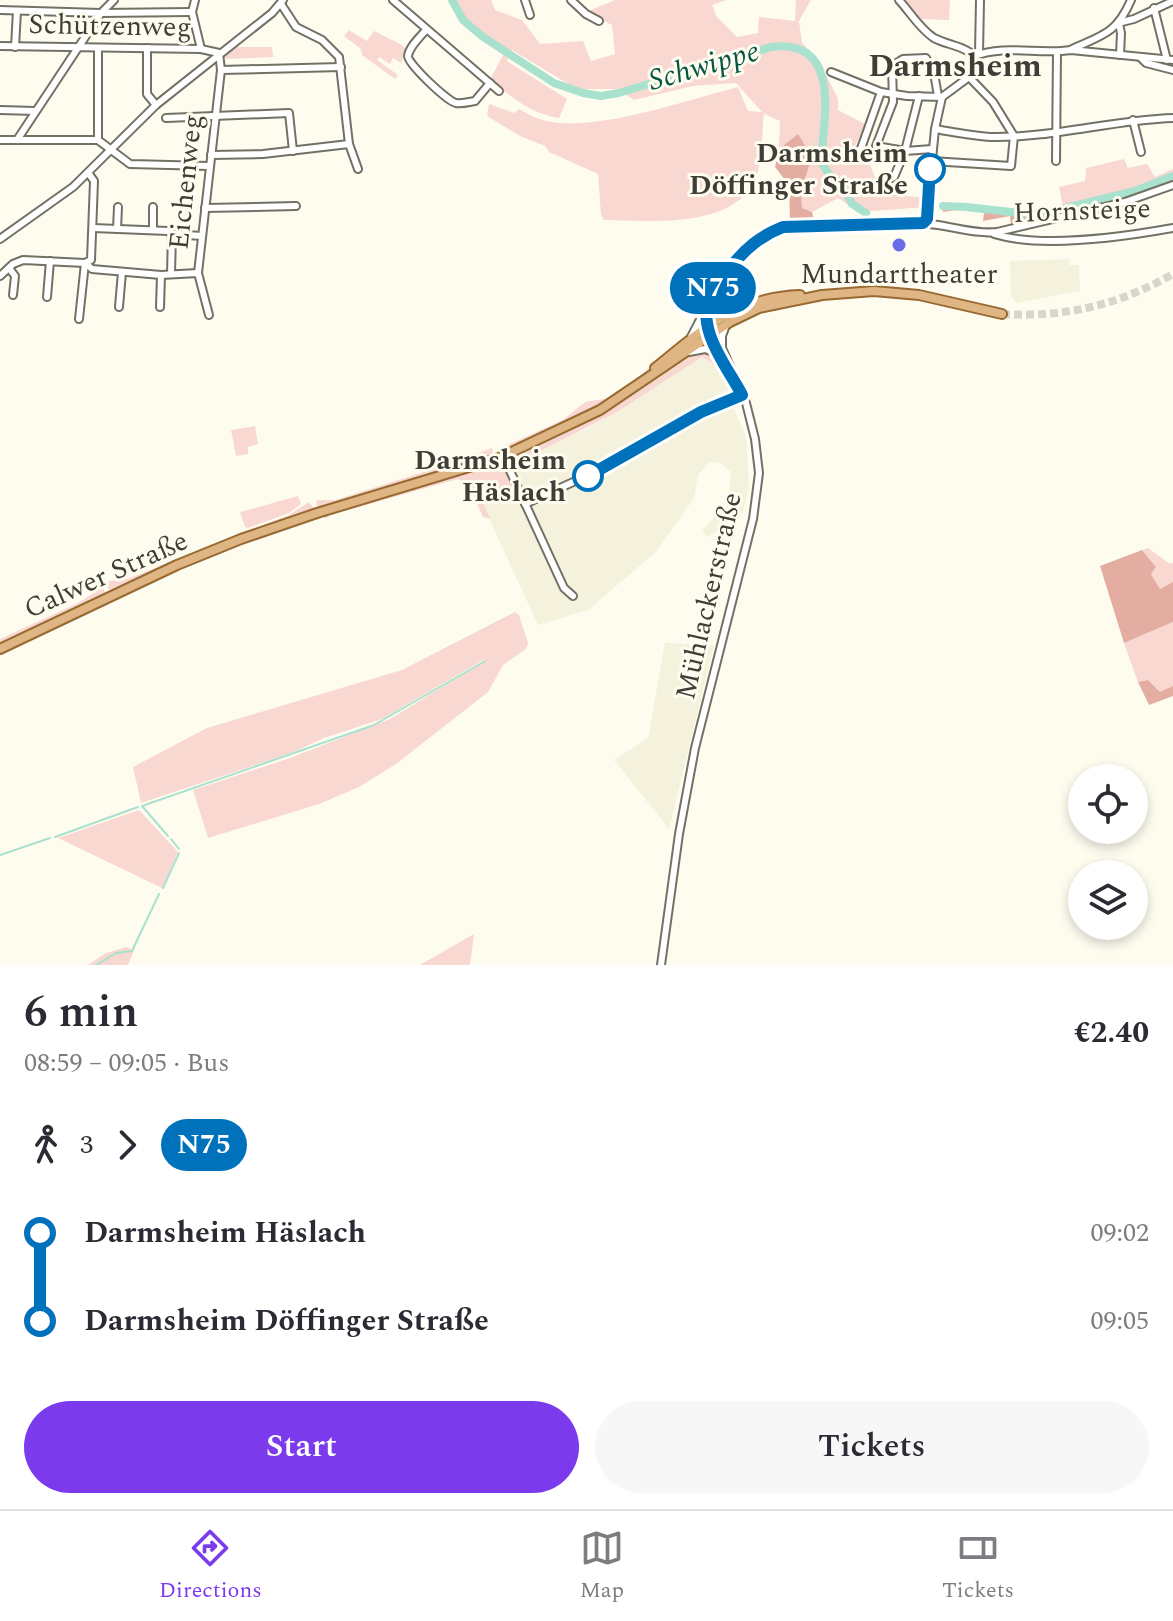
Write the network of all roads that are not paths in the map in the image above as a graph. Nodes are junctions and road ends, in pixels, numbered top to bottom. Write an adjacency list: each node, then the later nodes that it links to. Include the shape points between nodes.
1 (114, 0): 15 (street)
2 (195, 0): 14 (street)
3 (393, 0): 19 (street)
4 (525, 0): 16 (street)
5 (571, 0): 17 (street)
6 (899, 0): 29 (street, via 929,34)
7 (980, 0): 29 (street)
8 (1131, 0): 18 (street)
9 (1173, 1): 11 (street)
10 (282, 2): 28 (street); 33 (street, via 296,27 332,48)
11 (1154, 8): 18 (street); 32 (street)
12 (0, 10): 13 (street)
13 (17, 11): 15 (street); 21 (street)
14 (192, 12): 15 (street); 25 (street)
15 (101, 13): 22 (street)
16 (530, 15)
17 (599, 21)
18 (1120, 23): 26 (street); 30 (street)
19 (426, 30): 38 (street); 38 (street, via 407,57 437,91 453,103 475,101)
20 (0, 46): 21 (street, Schützenweg)
21 (15, 47): 22 (street, Schützenweg)
22 (79, 48): 23 (street, Schützenweg); 46 (street)
23 (98, 48): 24 (street, Schützenweg); 56 (street)
24 (147, 48): 25 (street, Schützenweg); 44 (street, via 147,94)
25 (201, 49): 28 (street, Schützenweg)
26 (1071, 50): 27 (street); 30 (street)
27 (1057, 52): 29 (street, via 1016,49); 52 (street)
28 (219, 53): 34 (street, Eichenweg); 44 (street)
29 (977, 55): 37 (street)
30 (1120, 55): 31 (street)
31 (1140, 57): 32 (street); 35 (street)
32 (1170, 60)
33 (341, 67): 34 (street); 58 (street)
34 (221, 70): 47 (street, Eichenweg)
35 (1173, 70)
36 (831, 72): 40 (street)
37 (969, 77): 43 (street); 53 (street)
38 (490, 83): 39 (street)
39 (499, 91)
40 (881, 92): 41 (street); 57 (street)
41 (893, 95): 42 (street); 43 (street, via 892,66 903,59 926,58); 59 (street)
42 (919, 96): 43 (street); 63 (street)
43 (940, 96): 51 (street)
44 (156, 105): 61 (street)
45 (0, 110): 46 (street)
46 (35, 111): 55 (street)
47 (215, 117): 48 (street); 62 (street, via 289,113); 66 (street, Eichenweg)
48 (166, 118)
49 (1173, 118): 50 (street)
50 (1133, 120): 52 (street); 64 (street)
51 (935, 129): 53 (street); 60 (street)
52 (1055, 131): 53 (street); 68 (street)
53 (1014, 136): 67 (street, via 1011,166)
54 (0, 140): 55 (street)
55 (17, 140): 56 (street)
56 (98, 140): 61 (street)
57 (861, 143): 59 (street); 65 (street)
58 (349, 144): 62 (street); 70 (street)
59 (876, 146): 63 (street)
60 (932, 149): 63 (street); 67 (street)
61 (114, 150): 69 (street, via 130,164); 71 (street)
62 (293, 151): 66 (street)
63 (905, 151): 72 (street, via 894,177)
64 (1141, 152)
65 (859, 154)
66 (211, 155): 69 (street, Eichenweg)
67 (931, 161): 78 (street)
68 (1056, 161)
69 (209, 166): 77 (street, Eichenweg)
70 (358, 169)
71 (89, 174): 79 (street, via 94,181); 86 (street)
72 (883, 182)
73 (1173, 185): 83 (street, via 1125,202)
74 (296, 206): 77 (street)
75 (118, 207): 81 (street)
76 (153, 207): 82 (street)
77 (205, 208): 85 (street, Eichenweg)
78 (926, 221): 83 (street, Hornsteige); 98 (street, Hornsteige, via 783,227 753,243 715,285)
79 (93, 228): 81 (street); 88 (street, via 91,260)
80 (1173, 228): 83 (street, Hornsteige, via 1102,238)
81 (117, 229): 82 (street)
82 (153, 230): 84 (street)
83 (993, 233)
84 (172, 234): 85 (street); 92 (street)
85 (202, 236): 91 (street, Eichenweg)
86 (0, 239)
87 (50, 261): 88 (street); 89 (street, via 23,260); 97 (street)
88 (85, 263): 90 (street, via 92,269); 104 (street)
89 (9, 268): 94 (street); 95 (street, via 15,276)
90 (122, 272): 93 (street); 99 (street)
91 (198, 273): 92 (street); 103 (street, Eichenweg)
92 (171, 274): 93 (street)
93 (161, 275): 100 (street)
94 (0, 276)
95 (13, 295)
96 (822, 295): 101 (main road, via 773,297); 102 (main road, via 897,293); 105 (main road, via 763,307)
97 (47, 297)
98 (712, 301): 101 (street, via 723,310); 106 (street); 107 (street, Hornsteige)
99 (119, 307)
100 (160, 307)
101 (740, 307): 106 (main road)
102 (1002, 314)
103 (209, 315)
104 (79, 319)
105 (726, 325): 106 (main road); 108 (street)
106 (712, 329): 107 (main road); 108 (street, Mühlackerstraße); 109 (main road)
107 (688, 341): 110 (main road)
108 (720, 352): 109 (street); 111 (street, Mühlackerstraße)
109 (685, 353): 110 (main road)
110 (642, 384): 112 (main road, Calwer Straße, via 582,420)
111 (742, 395): 113 (street); 116 (street, Mühlackerstraße, via 758,456 753,519 695,748)
112 (506, 453): 113 (street); 115 (main road, Calwer Straße, via 226,546)
113 (525, 504): 114 (street, via 564,588)
114 (573, 596)
115 (2, 647)
116 (661, 965)

